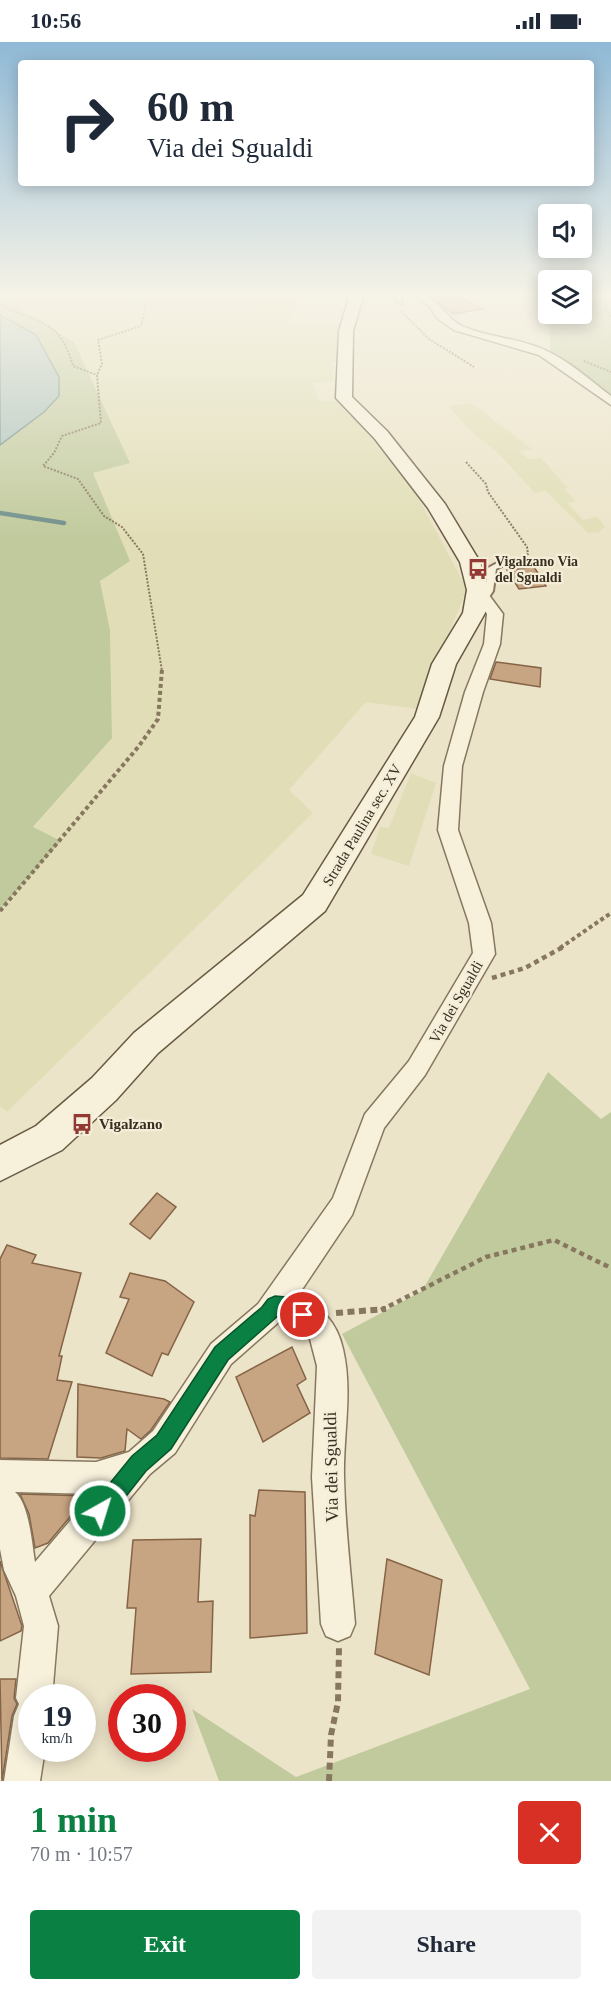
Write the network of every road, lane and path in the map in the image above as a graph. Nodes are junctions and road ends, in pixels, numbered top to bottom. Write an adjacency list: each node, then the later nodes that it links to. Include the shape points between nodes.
1 (97, 375): 8 (path, via 101,423 62,436 43,466 78,479 104,516 122,527 143,554 163,677 158,718)
2 (345, 375): 7 (street, Strada Paulina sec. XV, via 344,398 381,435 438,508 471,562)
3 (574, 375): 4 (street)
4 (611, 401)
5 (466, 462): 6 (path, via 486,484 527,547 525,558)
6 (504, 563): 7 (lane, via 492,568 489,591)
7 (481, 594): 10 (street, Via dei Sgualdi, via 495,614 492,644 453,766 448,830 480,923 484,954); 11 (street, Strada Paulina sec. XV, via 444,664 428,717 314,903 146,1043 104,1089 49,1138)
8 (0, 912)
9 (611, 913): 10 (path, via 519,973)
10 (471, 982): 13 (street, Via dei Sgualdi, via 417,1068 374,1122 343,1206)
11 (0, 1164)
12 (611, 1268): 13 (path, via 554,1240 486,1257 383,1310)
13 (289, 1310): 14 (street, Via dei Sgualdi, via 268,1314 221,1354 164,1442); 18 (street, Via dei Sgualdi, via 316,1323 324,1335 331,1365 328,1476)
14 (139, 1463): 15 (street, Via dei Sgualdi, via 96,1478); 17 (street, Via dei Sgualdi)
15 (0, 1476)
16 (0, 1500): 17 (street, via 9,1507 20,1570)
17 (31, 1592): 19 (street, via 41,1626)
18 (338, 1624): 22 (path, via 339,1702 331,1736)
19 (35, 1684)
20 (25, 1762): 21 (street)
21 (22, 1781)
22 (329, 1781)

